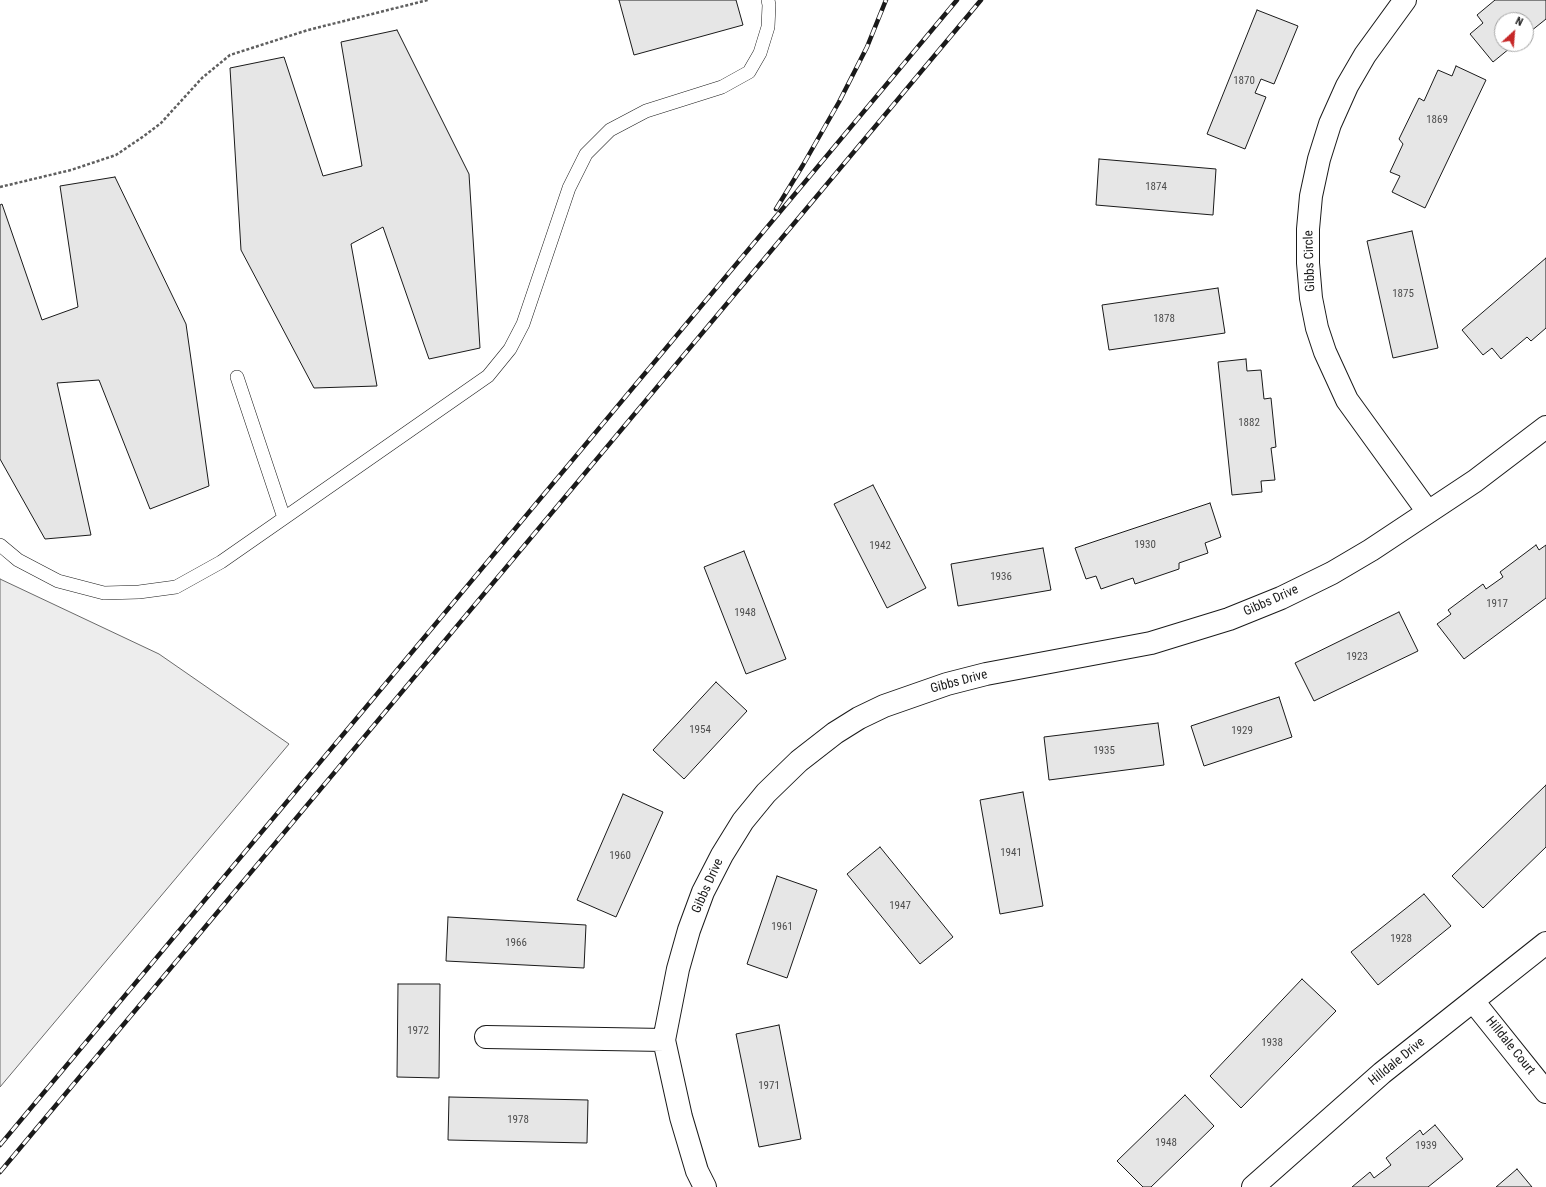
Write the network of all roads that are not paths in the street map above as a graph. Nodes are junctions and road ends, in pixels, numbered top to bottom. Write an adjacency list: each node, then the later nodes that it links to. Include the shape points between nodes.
1 (768, 0): 6 (lane, via 768,27 760,53 749,72 722,87 646,111 610,130 586,154 569,188 523,324 510,348 488,376)
2 (1405, 0): 5 (street, Gibbs Circle, via 1365,55 1347,86 1330,124 1311,196 1308,263 1317,328 1347,400)
3 (237, 376): 6 (lane)
4 (1546, 427): 5 (street, Gibbs Drive, via 1475,481)
5 (1428, 512): 11 (street, Gibbs Drive, via 1332,573 1281,598 1229,619 1151,643 986,674 947,684 884,706 835,733 799,761 766,793 743,821 722,855 703,892 689,930 678,969)
6 (284, 518): 7 (lane, via 221,562 176,587 139,592 104,593 58,581 18,560)
7 (0, 545)
8 (1546, 943): 9 (street, Hilldale Drive)
9 (1473, 1001): 12 (street, Hilldale Court); 14 (street, Hilldale Drive, via 1382,1073)
10 (486, 1037): 11 (street)
11 (664, 1040): 13 (street, Gibbs Drive, via 681,1117 697,1171)
12 (1546, 1092)
13 (705, 1187)
14 (1253, 1187)

